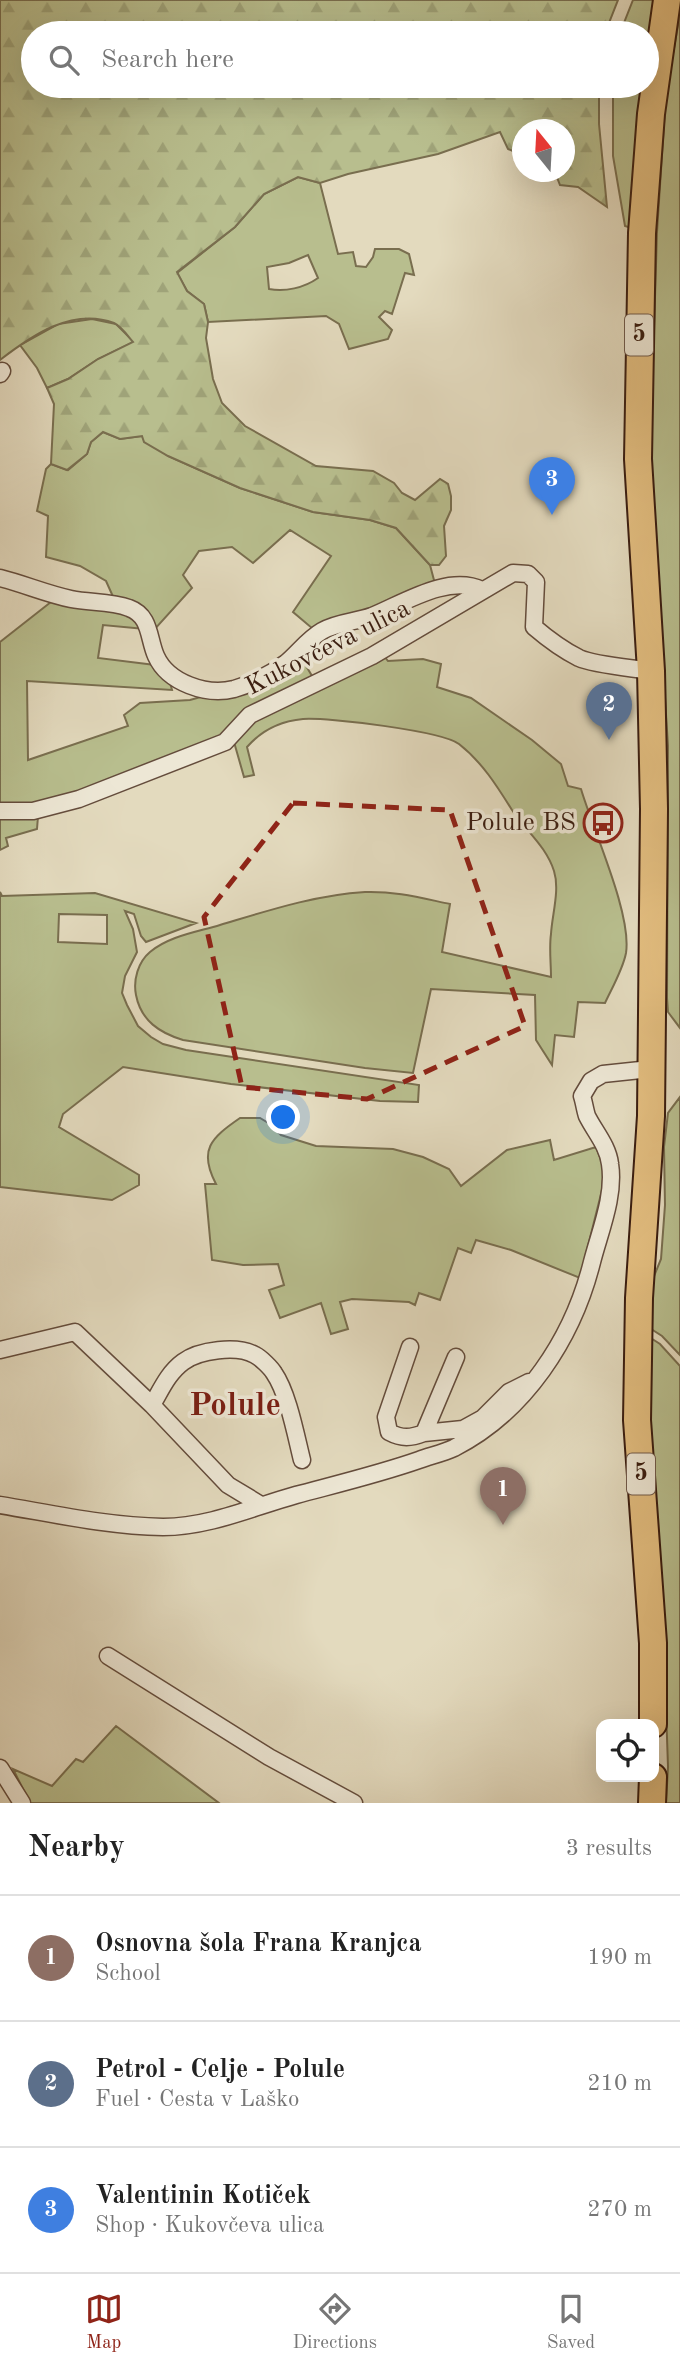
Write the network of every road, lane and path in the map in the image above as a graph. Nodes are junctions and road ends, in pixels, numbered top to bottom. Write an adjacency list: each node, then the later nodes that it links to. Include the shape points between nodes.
1 (667, 0): 2 (main road, 5)
2 (659, 57)
3 (653, 98): 6 (main road, 5, via 642,233 638,459)
4 (0, 578): 5 (street, Kukovčeva ulica, via 72,599 130,608 142,615 157,659 166,670 201,690 232,690 257,680 286,663 321,632 371,616 412,596 471,584)
5 (482, 590): 6 (street, Kukovčeva ulica, via 513,573 528,574 536,582 534,627 550,641 581,659); 7 (street, Kukovčeva ulica, via 372,656 250,715 225,742 79,799 33,811)
6 (650, 671): 8 (main road, 5, via 654,809)
7 (0, 811)
8 (650, 1069): 12 (street, via 603,1074 590,1081 582,1096 610,1163 610,1190 577,1310); 19 (main road, 5, via 637,1420 653,1643)
9 (411, 1347): 14 (street, via 386,1417 389,1432 397,1437)
10 (0, 1350): 13 (street, via 75,1332)
11 (456, 1357): 14 (street)
12 (537, 1378): 14 (street, via 509,1392 483,1418 463,1429); 17 (street, via 492,1425 453,1449)
13 (152, 1405): 15 (street, via 168,1377 201,1352 255,1354 274,1374); 17 (street, via 228,1485)
14 (424, 1433)
15 (302, 1460)
16 (0, 1505): 17 (street, via 67,1518 164,1527 217,1520)
17 (261, 1505)
18 (108, 1656): 23 (street, via 268,1757)
19 (653, 1719)
20 (0, 1768): 22 (street)
21 (653, 1782): 24 (main road)
22 (22, 1803)
23 (354, 1803)
24 (652, 1803)

